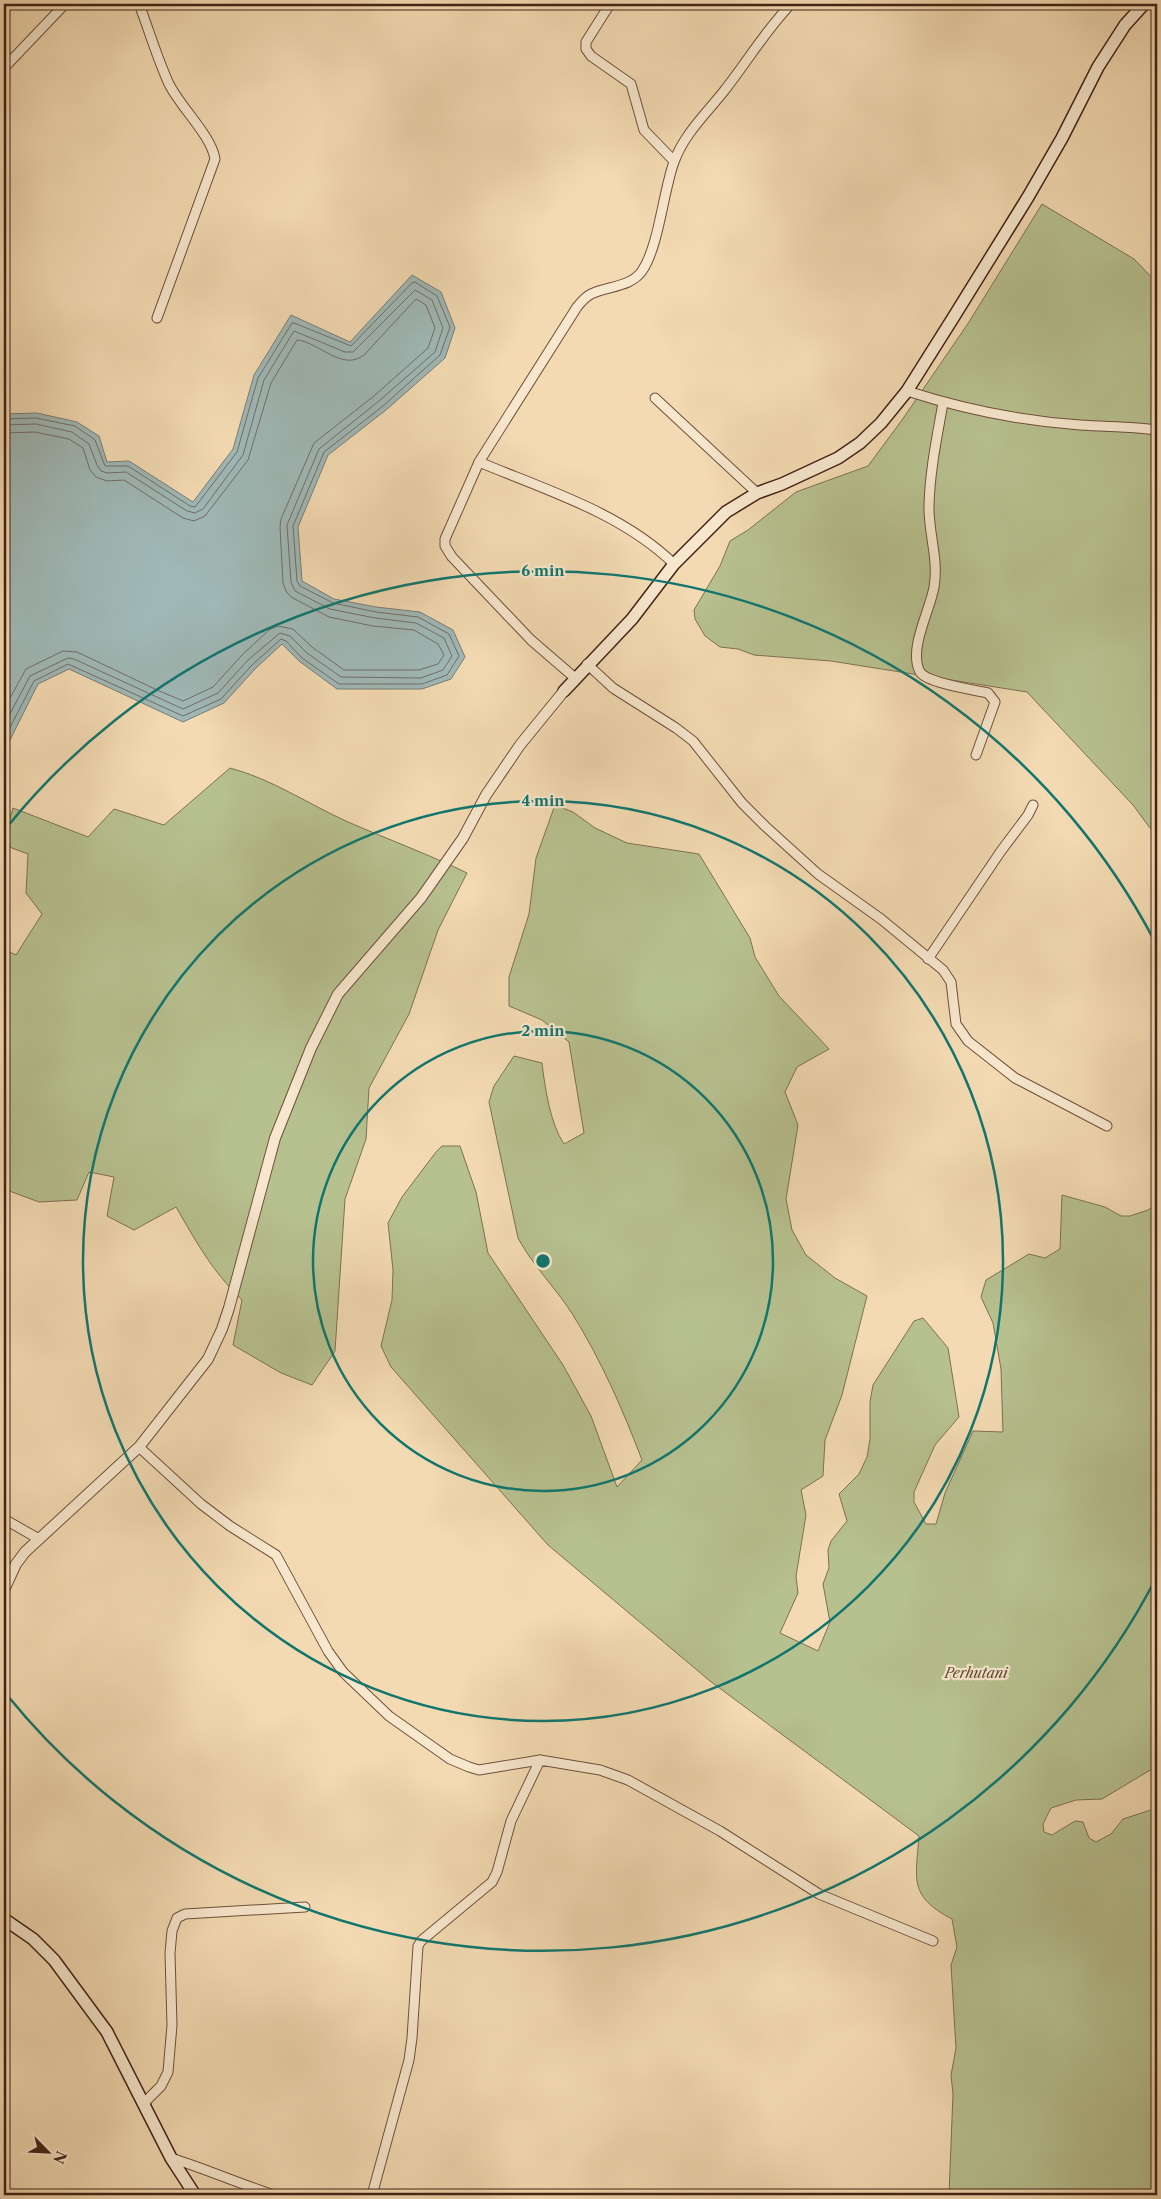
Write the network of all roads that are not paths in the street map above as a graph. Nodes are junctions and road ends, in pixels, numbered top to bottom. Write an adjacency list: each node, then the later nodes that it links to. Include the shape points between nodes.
1 (65, 4): 6 (street)
2 (139, 4): 8 (street, via 169,84 209,142 215,159)
3 (610, 4): 7 (street, via 586,42 586,49 631,84 644,130)
4 (791, 4): 7 (street, via 697,122)
5 (1144, 4): 9 (main road, via 1098,67 1028,197)
6 (4, 68)
7 (674, 161): 13 (street, via 643,270 629,282 590,294 577,307)
8 (157, 318)
9 (907, 391): 11 (street); 14 (main road, via 881,423 838,458)
10 (655, 398): 14 (street)
11 (943, 403): 12 (street, via 1028,420); 19 (street, via 929,504 934,586 919,638 918,664 922,675 932,680 992,696 994,702)
12 (1157, 430)
13 (480, 462): 15 (street, via 594,510 644,538); 17 (street, via 444,546 531,640)
14 (757, 493): 15 (main road, via 726,512)
15 (674, 564): 16 (main road, via 638,612)
16 (587, 664): 17 (main road); 21 (street, via 613,688 693,741 742,803 766,826 818,874 881,919)
17 (575, 678): 18 (main road)
18 (564, 691): 23 (street, via 520,745 486,795 463,838 421,898 338,994 311,1048 275,1138 222,1330 208,1359)
19 (976, 755)
20 (1033, 804): 21 (street)
21 (928, 959): 22 (street, via 943,970 951,982 956,1024 968,1041 1015,1078)
22 (1107, 1126)
23 (139, 1447): 25 (street); 27 (street, via 200,1504 276,1555 343,1672 389,1716 450,1759 469,1768 479,1770)
24 (4, 1519): 25 (street)
25 (39, 1539): 26 (street, via 16,1564)
26 (4, 1590)
27 (540, 1760): 30 (street, via 600,1770 628,1780 720,1831 819,1894); 35 (street, via 511,1821 492,1882 418,1946 409,2060)
28 (305, 1908): 31 (street, via 185,1914 177,1918 170,1954 170,2066 165,2079)
29 (4, 1918): 31 (main road, via 33,1939 64,1974 108,2032)
30 (932, 1941)
31 (145, 2102): 32 (main road)
32 (172, 2158): 33 (main road); 34 (street)
33 (195, 2195)
34 (274, 2195)
35 (372, 2195)

